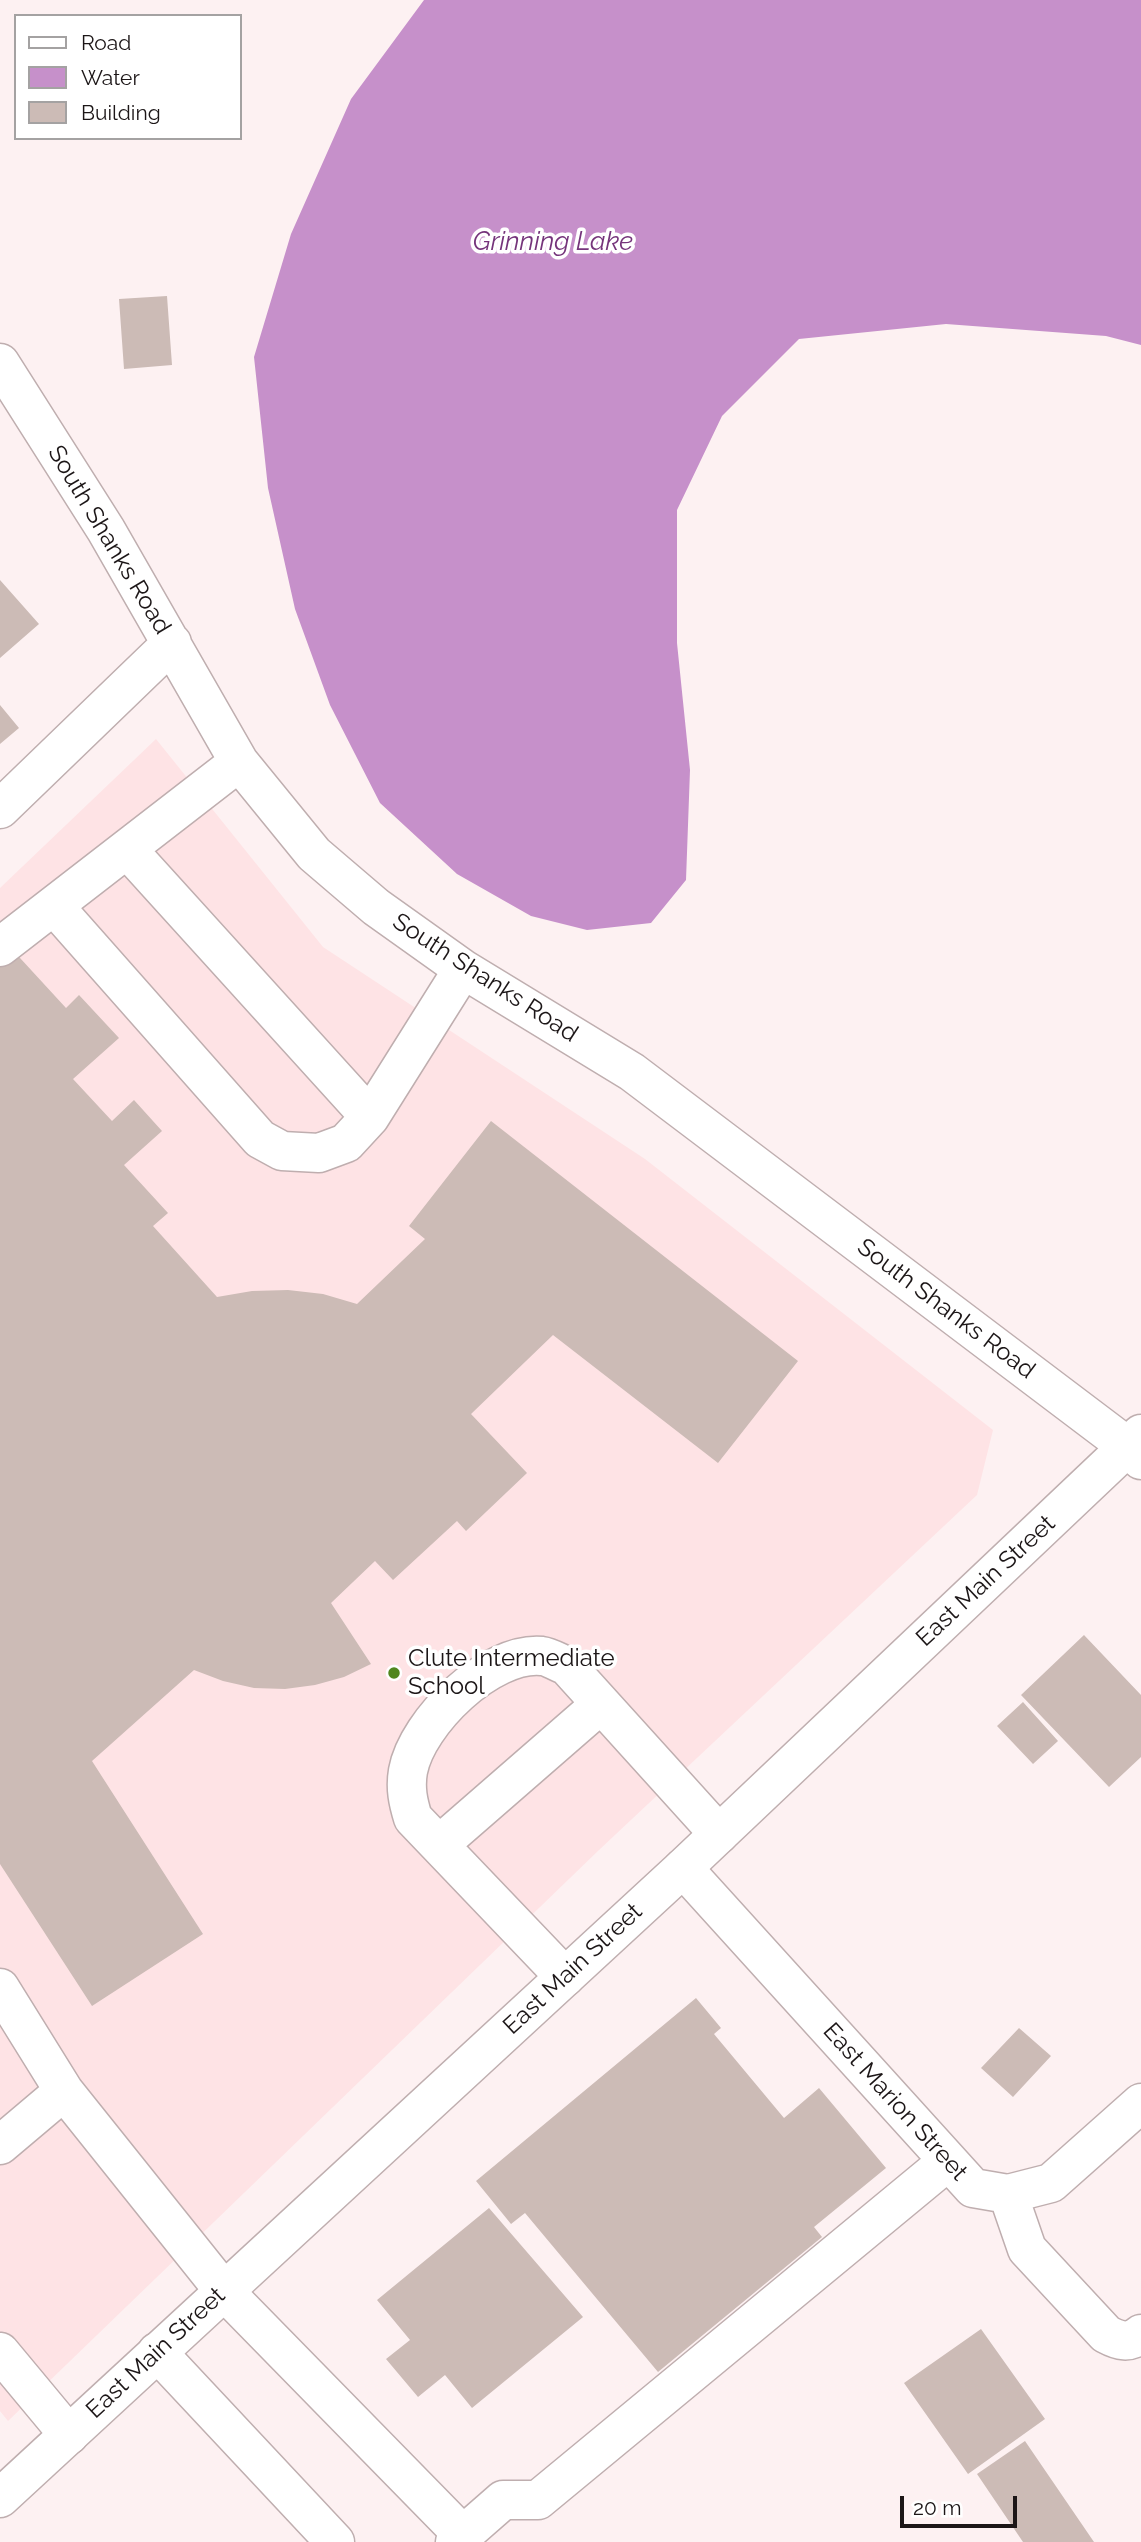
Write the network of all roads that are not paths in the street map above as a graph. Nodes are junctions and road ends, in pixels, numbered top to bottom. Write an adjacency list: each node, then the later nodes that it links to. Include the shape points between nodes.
1 (0, 363): 2 (street, South Shanks Road)
2 (172, 643): 3 (street, South Shanks Road); 4 (street)
3 (239, 762): 5 (street); 8 (street, South Shanks Road, via 314,854 376,907)
4 (0, 809)
5 (127, 849): 6 (street); 9 (street)
6 (54, 906): 7 (street); 9 (street, via 260,1139 282,1151 319,1153 346,1143)
7 (0, 947)
8 (463, 968): 9 (street); 10 (street, South Shanks Road, via 632,1072)
9 (370, 1117)
10 (1137, 1447): 12 (street, East Main Street)
11 (601, 1704): 12 (street); 13 (street); 13 (street, via 567,1666 544,1656 516,1658 453,1696 422,1738 408,1770 407,1797 413,1818)
12 (719, 1834): 14 (street, East Main Street)
13 (439, 1845): 15 (street)
14 (683, 1868): 15 (street, East Main Street); 20 (street, East Marion Street)
15 (565, 1977): 22 (street, East Main Street)
16 (0, 1988): 17 (street)
17 (64, 2091): 19 (street); 22 (street)
18 (1141, 2104): 21 (street, East Marion Street, via 1051,2183)
19 (0, 2145)
20 (947, 2162): 21 (street, East Marion Street, via 973,2188); 28 (street, via 538,2500 503,2500)
21 (1008, 2194): 23 (street, via 1027,2249 1106,2334 1127,2341)
22 (224, 2291): 25 (street, East Main Street); 28 (street)
23 (1141, 2334)
24 (0, 2352): 26 (street)
25 (157, 2353): 26 (street, East Main Street); 29 (street)
26 (69, 2435): 27 (street, East Main Street)
27 (0, 2498)
28 (459, 2538)
29 (335, 2542)

